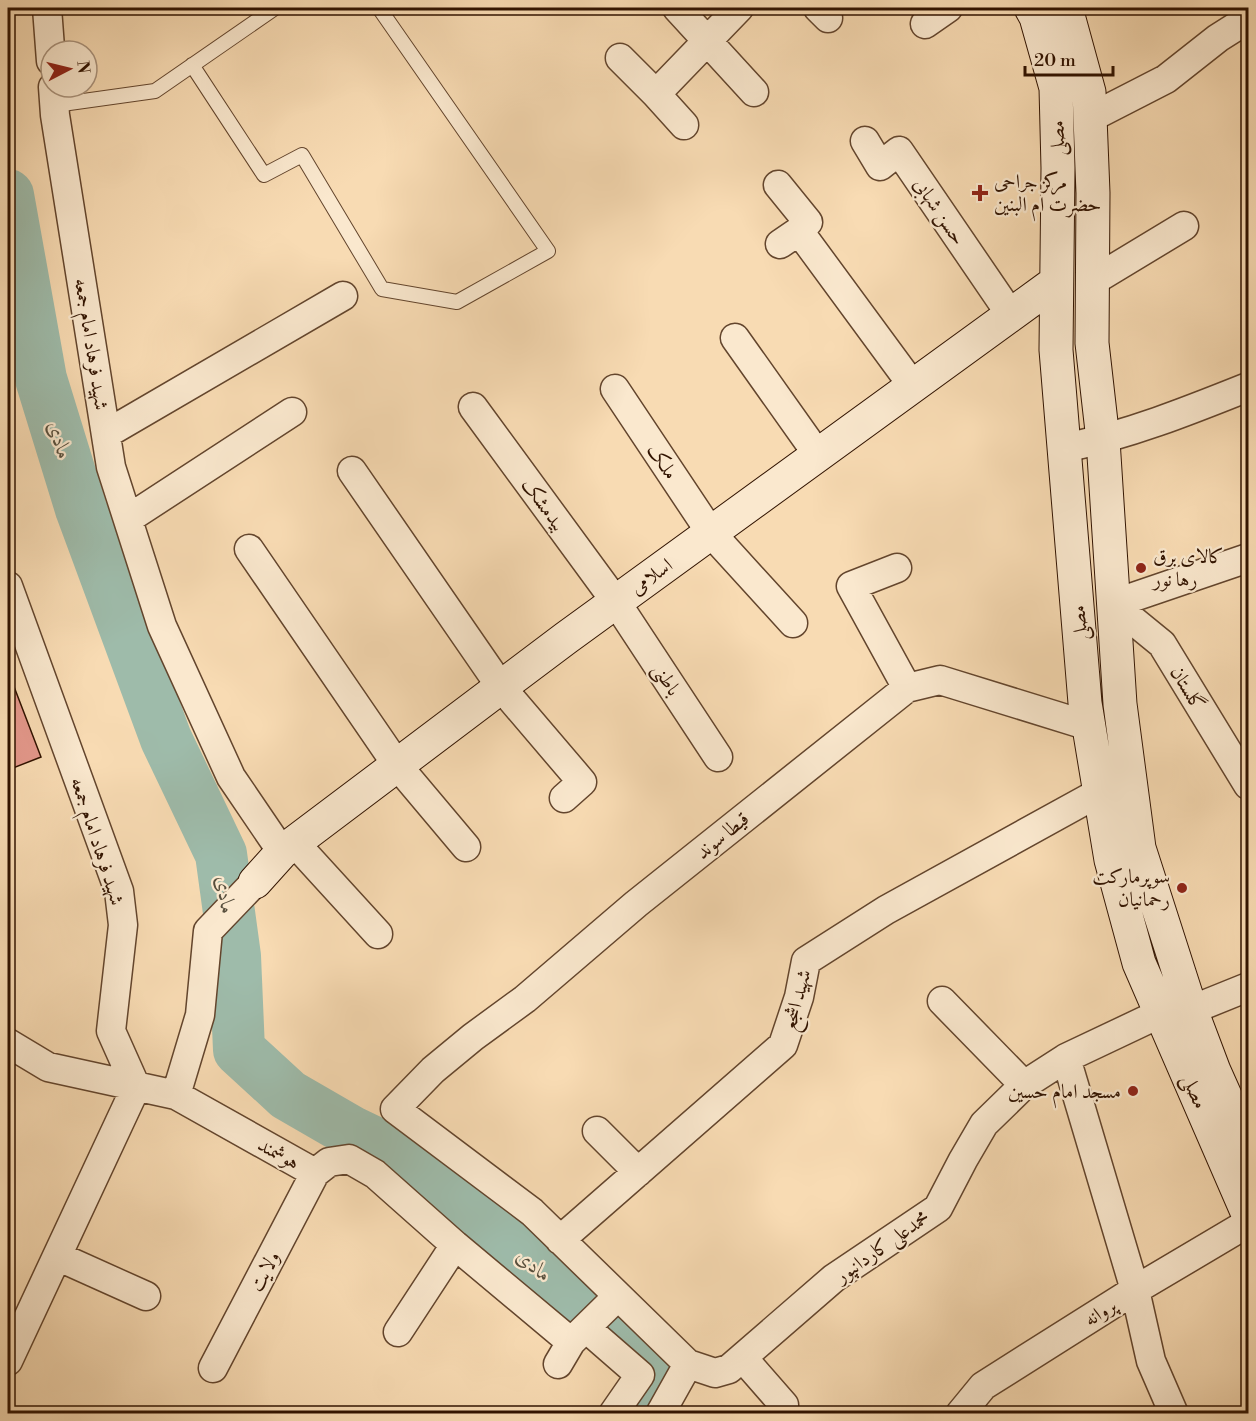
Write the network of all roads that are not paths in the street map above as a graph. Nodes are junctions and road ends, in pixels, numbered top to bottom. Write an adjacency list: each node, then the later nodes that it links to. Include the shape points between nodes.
1 (47, 8): 11 (street)
2 (275, 8): 14 (lane)
3 (379, 8): 14 (lane, via 548,250 457,302 382,289 302,155 264,175)
4 (677, 8): 12 (street)
5 (739, 8): 12 (street)
6 (948, 8): 10 (street)
7 (1031, 8): 25 (main road, مصلی, via 1056,88)
8 (1066, 8): 19 (main road, مصلی, via 1089,92)
9 (1248, 19): 19 (street, via 1166,80)
10 (925, 24)
11 (49, 39)
12 (707, 41): 15 (street); 17 (street)
13 (620, 58): 17 (street)
14 (192, 65): 16 (lane, via 155,91)
15 (754, 92)
16 (99, 94)
17 (656, 94): 20 (street)
18 (54, 99): 34 (street, شهید فرهاد امام جمعه)
19 (1090, 118): 24 (main road, مصلی)
20 (684, 125)
21 (865, 141): 27 (street, حسن شهابی, via 880,166 899,151)
22 (778, 185): 29 (street, via 808,222 789,237)
23 (1184, 226): 24 (street)
24 (1092, 281): 35 (main road, مصلی, via 1092,343)
25 (1056, 282): 27 (main road, اسلامی); 36 (main road, مصلی, via 1056,350)
26 (343, 296): 34 (street)
27 (1011, 315): 29 (main road, اسلامی)
28 (735, 338): 37 (street)
29 (913, 386): 37 (main road, اسلامی)
30 (1248, 387): 35 (street)
31 (615, 389): 40 (street, ملک)
32 (473, 407): 45 (street, بیدمشک)
33 (292, 412): 39 (street)
34 (106, 434): 39 (street, شهید فرهاد امام جمعه, via 111,468)
35 (1103, 440): 36 (street); 46 (main road, مصلی)
36 (1064, 448): 50 (main road, مصلی)
37 (818, 455): 40 (main road, اسلامی)
38 (352, 471): 48 (street)
39 (128, 519): 56 (street, شهید فرهاد امام جمعه, via 162,626 231,777)
40 (711, 532): 45 (main road, اسلامی); 47 (street, ملک)
41 (249, 549): 52 (street)
42 (1248, 558): 46 (street)
43 (897, 568): 49 (street, via 851,586)
44 (8, 586): 66 (street, شهید فرهاد امام جمعه, via 119,891 123,926 111,1031)
45 (616, 602): 48 (main road, اسلامی); 51 (street, باطنی)
46 (1113, 604): 53 (street, گلستان, via 1162,644); 62 (main road, مصلی, via 1120,704 1139,848)
47 (793, 623)
48 (501, 687): 52 (main road, اسلامی); 55 (street, via 582,782)
49 (907, 687): 50 (street, قیطا سوند, via 940,680); 68 (street, قیطا سوند, via 433,1070)
50 (1089, 726): 54 (main road, مصلی)
51 (718, 757)
52 (397, 765): 56 (main road, اسلامی); 57 (street)
53 (1248, 785)
54 (1100, 792): 62 (main road, مصلی, via 1111,860 1139,963); 71 (street, شهید اشجع, via 886,910 806,961 783,1045)
55 (564, 798)
56 (288, 847): 58 (main road, اسلامی); 59 (street, شهید فرهاد امام جمعه)
57 (466, 847)
58 (255, 882): 67 (street, via 208,931 200,1015)
59 (378, 934)
60 (1248, 987): 62 (street, محمدعلی کاردانپور)
61 (942, 1001): 65 (street)
62 (1176, 1012): 64 (street, محمدعلی کاردانپور); 70 (main road, مصلی, via 1215,1071); 73 (main road, مصلی)
63 (8, 1043): 66 (street, هوشمند, via 48,1067)
64 (1066, 1058): 65 (street, محمدعلی کاردانپور); 78 (street)
65 (1024, 1085): 84 (street, محمدعلی کاردانپور, via 984,1124 938,1208 834,1278)
66 (136, 1087): 67 (street, هوشمند); 77 (street)
67 (176, 1095): 72 (street, هوشمند)
68 (395, 1109): 75 (street, محمدعلی کاردانپور, via 532,1212)
69 (597, 1131): 71 (street)
70 (1248, 1147)
71 (638, 1172): 75 (street, شهید اشجع)
72 (315, 1173): 76 (street, هوشمند, via 329,1162 349,1160 375,1174); 87 (street, ولایت)
73 (1248, 1214)
74 (1248, 1223): 78 (street, پروانه)
75 (560, 1240): 80 (street, محمدعلی کاردانپور)
76 (455, 1245): 82 (street); 83 (street, هوشمند)
77 (57, 1256): 79 (street); 81 (street)
78 (1135, 1290): 91 (street, پروانه, via 983,1386); 92 (street, via 1151,1361)
79 (146, 1296)
80 (618, 1296): 83 (street); 86 (street, محمدعلی کاردانپور)
81 (19, 1307): 85 (street)
82 (398, 1332)
83 (572, 1345): 89 (street, هوشمند, via 640,1375)
84 (743, 1358): 86 (street, محمدعلی کاردانپور, via 729,1369 715,1373); 88 (street)
85 (8, 1361)
86 (688, 1364): 90 (street)
87 (213, 1368)
88 (784, 1405)
89 (613, 1413)
90 (660, 1413)
91 (960, 1413)
92 (1174, 1413)

